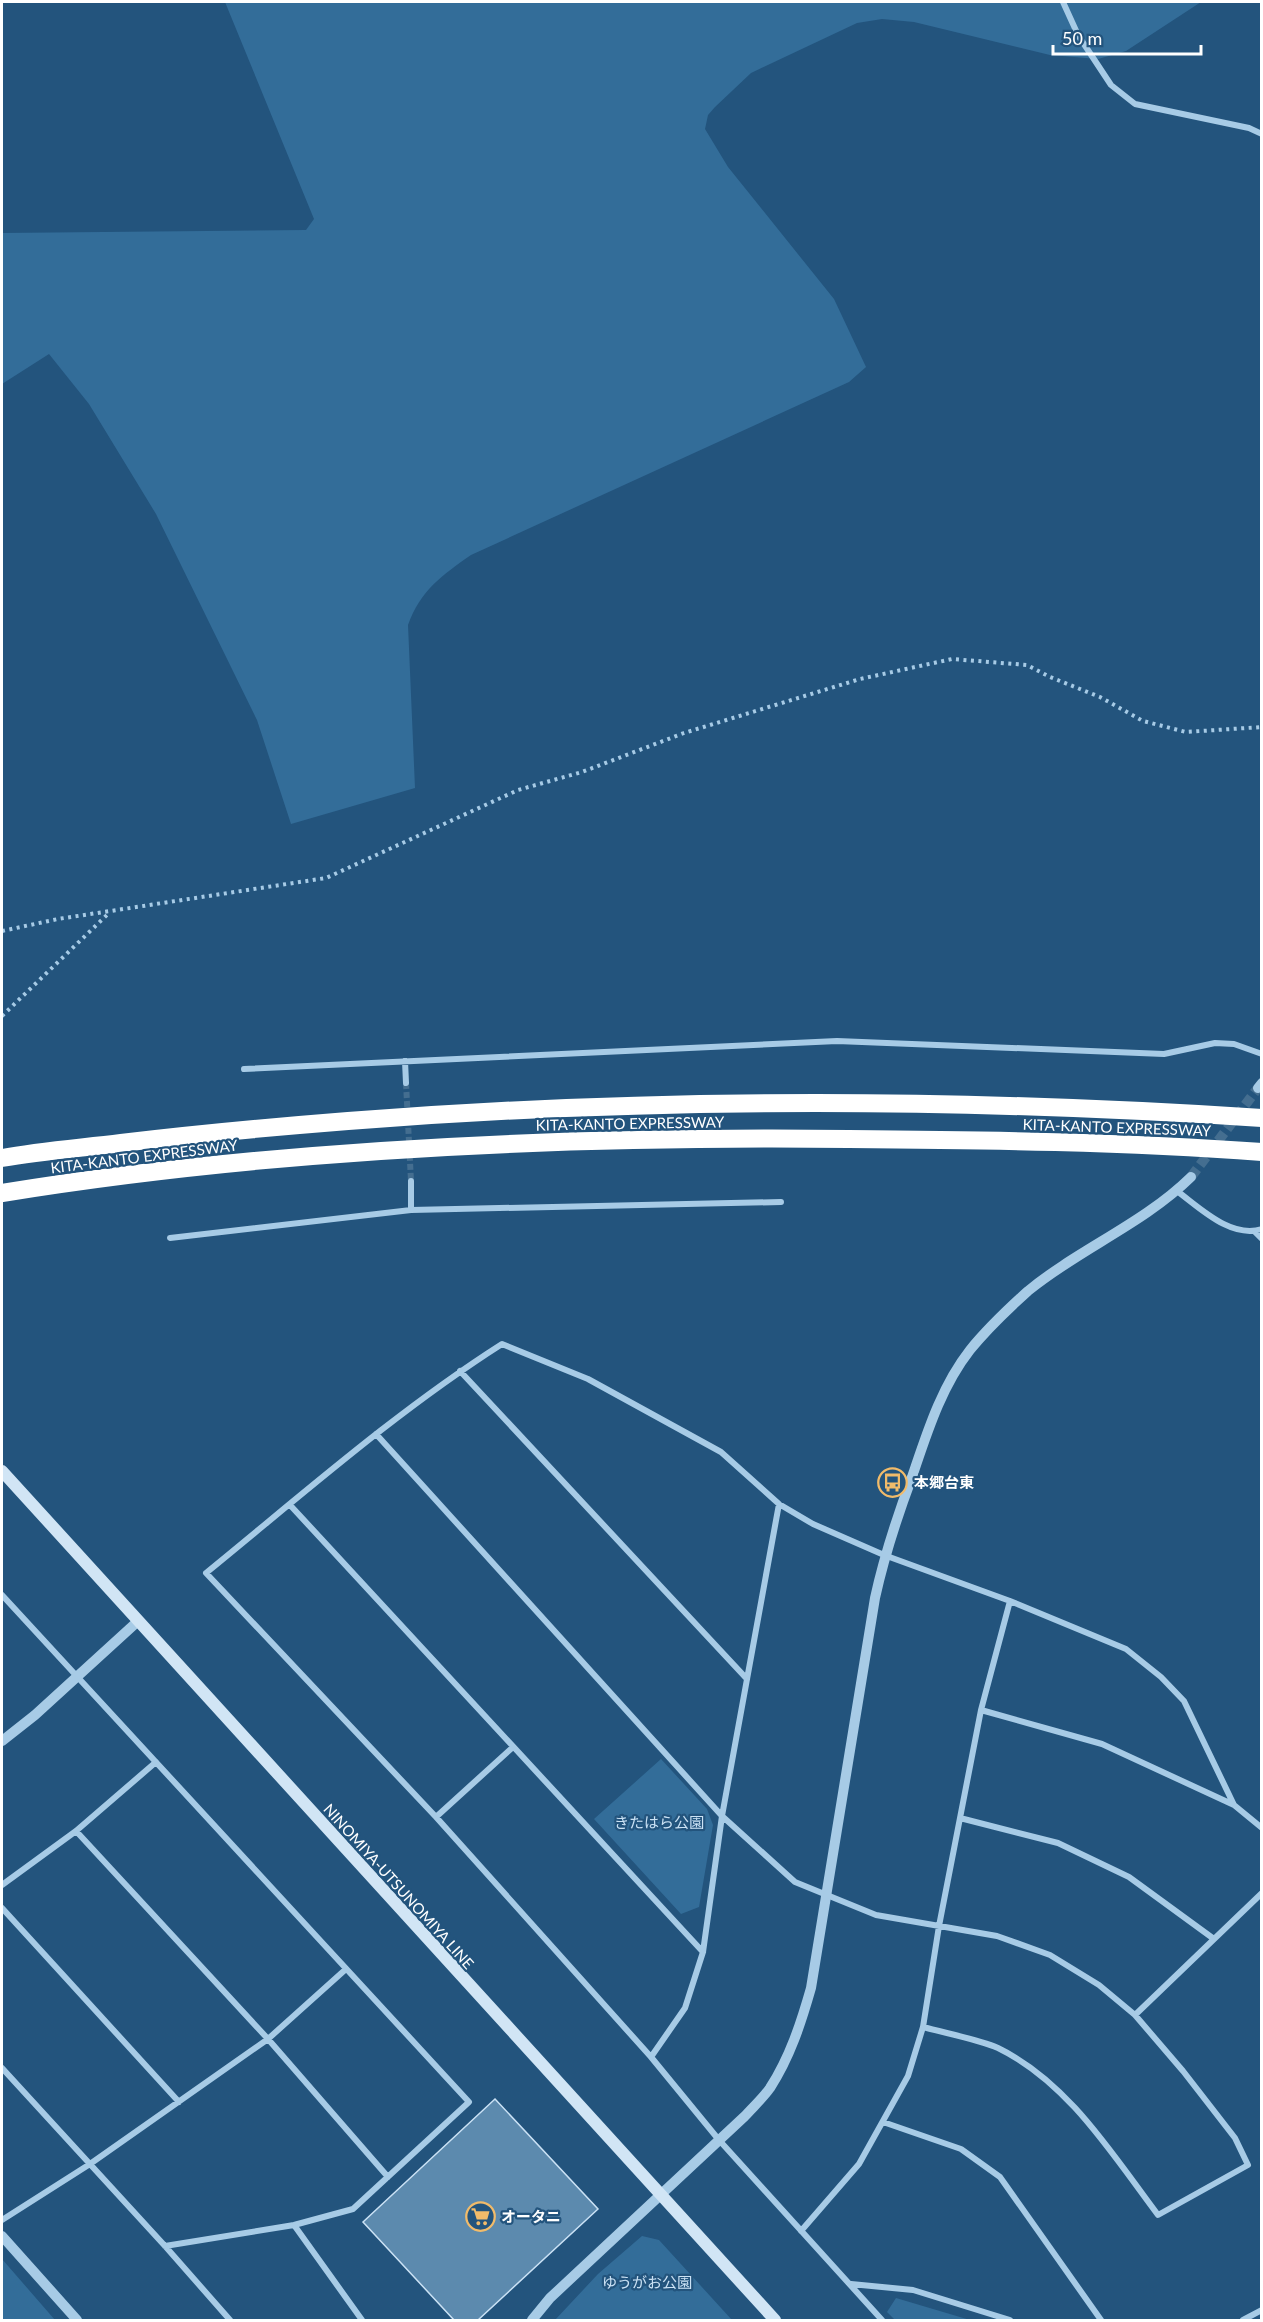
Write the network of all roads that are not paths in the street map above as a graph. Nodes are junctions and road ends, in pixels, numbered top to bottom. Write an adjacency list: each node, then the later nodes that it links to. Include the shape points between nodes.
1 (1063, 2): 2 (street, via 1078,35 1111,85 1135,104 1250,128)
2 (1262, 134)
3 (1262, 1054): 4 (street, via 1234,1044 1164,1054 837,1041)
4 (405, 1061): 5 (street); 6 (street)
5 (244, 1069)
6 (406, 1083)
7 (1262, 1118): 9 (highway, KITA-KANTO EXPRESSWAY, via 1002,1106 626,1105 429,1114 239,1129)
8 (1262, 1152): 13 (highway, KITA-KANTO EXPRESSWAY, via 997,1140 627,1139 441,1147 241,1162)
9 (2, 1158)
10 (1191, 1177): 12 (street)
11 (411, 1181): 15 (street)
12 (1177, 1191): 17 (street, via 1222,1225); 25 (street, via 1028,1291 970,1350 934,1413)
13 (2, 1193)
14 (781, 1202): 15 (street)
15 (411, 1210): 18 (street)
16 (1262, 1228): 17 (street)
17 (1254, 1231): 19 (street)
18 (170, 1238)
19 (1262, 1239)
20 (460, 1371): 21 (street); 24 (street, via 502,1344 588,1379 721,1452); 30 (street)
21 (376, 1434): 23 (street); 36 (street)
22 (2, 1471): 28 (main road, NINOMIYA-UTSUNOMIYA LINE)
23 (290, 1504): 33 (street); 37 (street, via 206,1573)
24 (779, 1504): 25 (street, via 813,1524); 30 (street)
25 (884, 1555): 27 (street); 43 (street)
26 (2, 1595): 29 (street)
27 (1010, 1601): 31 (street); 35 (street, via 1126,1649 1161,1677 1184,1701)
28 (137, 1622): 29 (street); 59 (main road, NINOMIYA-UTSUNOMIYA LINE)
29 (76, 1676): 32 (street); 34 (street)
30 (747, 1679): 36 (street)
31 (981, 1710): 35 (street, via 1102,1744); 38 (street)
32 (2, 1741)
33 (513, 1747): 37 (street); 47 (street)
34 (156, 1762): 40 (street); 48 (street)
35 (1234, 1805): 39 (street)
36 (722, 1816): 43 (street, via 795,1882); 47 (street)
37 (436, 1817): 52 (street)
38 (960, 1818): 45 (street); 46 (street, via 1058,1843 1129,1877)
39 (1262, 1828)
40 (76, 1831): 41 (street); 51 (street)
41 (2, 1885)
42 (1262, 1893): 46 (street)
43 (827, 1896): 45 (street, via 876,1915); 56 (street, via 811,1988 784,2064 769,2090)
44 (2, 1908): 54 (street)
45 (939, 1926): 49 (street, via 997,1936 1050,1955 1099,1985); 50 (street)
46 (1214, 1939): 49 (street)
47 (703, 1952): 52 (street, via 685,2008)
48 (346, 1969): 51 (street); 58 (street, via 469,2102)
49 (1135, 2015): 50 (street, via 1235,2138 1248,2165 1158,2215 1091,2126 1044,2077 997,2047)
50 (923, 2027): 55 (street, via 908,2076)
51 (268, 2039): 54 (street); 58 (street)
52 (651, 2057): 56 (street)
53 (2, 2068): 57 (street)
54 (179, 2102): 57 (street)
55 (883, 2122): 62 (street, via 859,2164); 74 (street, via 961,2149 1000,2177)
56 (719, 2140): 59 (street); 62 (street)
57 (90, 2164): 60 (street); 64 (street)
58 (388, 2177): 61 (street, via 353,2209)
59 (661, 2195): 70 (street, via 550,2298); 71 (main road, NINOMIYA-UTSUNOMIYA LINE)
60 (2, 2220)
61 (294, 2225): 64 (street); 69 (street)
62 (801, 2231): 65 (street)
63 (2, 2236): 67 (street)
64 (165, 2246): 68 (street)
65 (850, 2284): 72 (street); 73 (street, via 913,2290)
66 (1262, 2310): 75 (street)
67 (77, 2320)
68 (230, 2320)
69 (362, 2320)
70 (532, 2320)
71 (775, 2320)
72 (882, 2320)
73 (1010, 2320)
74 (1101, 2320)
75 (1244, 2320)

